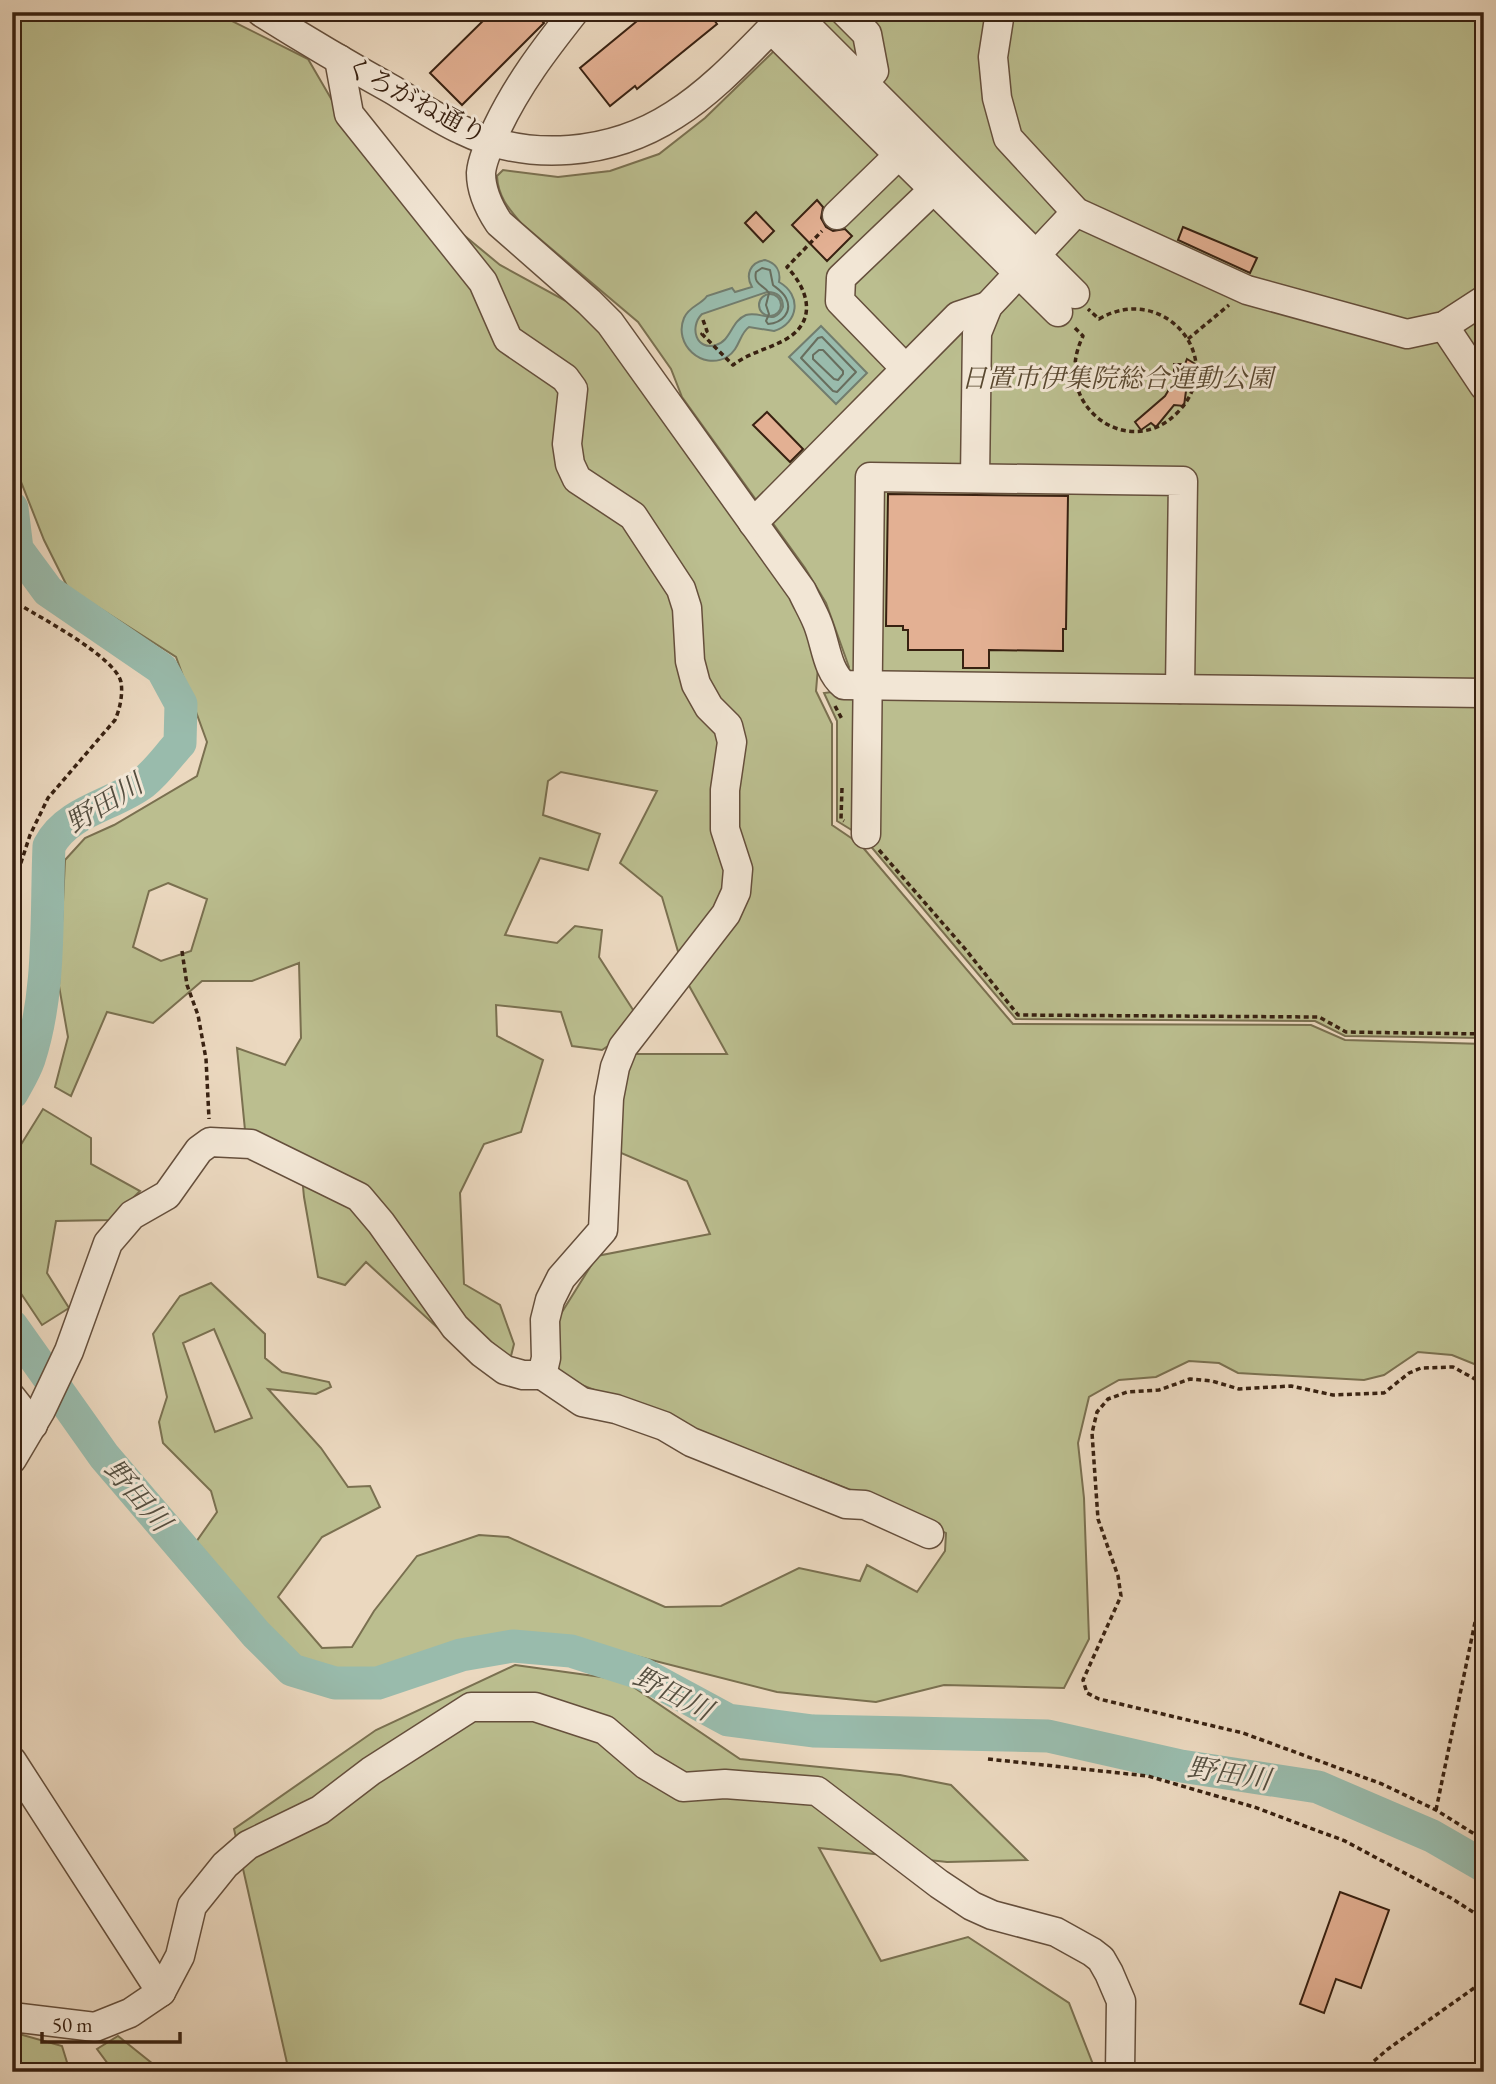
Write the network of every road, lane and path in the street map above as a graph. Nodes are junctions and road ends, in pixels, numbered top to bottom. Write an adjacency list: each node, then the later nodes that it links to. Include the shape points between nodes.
1 (261, 12): 8 (street, くろがね通り)
2 (574, 12): 7 (street)
3 (591, 12): 7 (street)
4 (845, 12): 9 (street, via 867,34 874,71)
5 (1000, 12): 13 (street, via 993,57 997,98 1008,138)
6 (784, 18): 9 (street); 10 (street, くろがね通り, via 693,102 626,139 565,150)
7 (547, 46): 10 (street, via 521,81)
8 (339, 60): 10 (street, くろがね通り, via 462,130); 38 (street, via 349,114 484,282 508,339 565,378 573,389 567,444 577,479 633,516 681,589 696,684 709,707 728,726 732,742 725,829 738,869 736,892 726,914 623,1048 609,1098 603,1230 561,1278 550,1300)
9 (854, 92): 11 (street)
10 (491, 141): 26 (street, via 481,170 488,207 499,223 610,323)
11 (908, 146): 12 (street); 14 (street); 15 (street)
12 (934, 189): 15 (street); 23 (street, via 841,278 840,300)
13 (1076, 212): 15 (street); 16 (street)
14 (837, 215): 20 (path, via 787,267 807,300 804,320 788,338 733,365 702,334 708,325)
15 (1027, 264): 18 (street); 19 (street)
16 (1247, 290): 21 (street, via 1407,334); 22 (path)
17 (1484, 300): 21 (street)
18 (1067, 303): 22 (path, via 1099,319 1119,310 1147,309 1172,321); 22 (path, via 1083,336 1073,364 1076,389 1098,419 1119,429 1152,428 1184,406 1195,374)
19 (988, 306): 23 (street, via 958,316); 25 (street, via 977,333)
20 (703, 320)
21 (1444, 326): 24 (street)
22 (1188, 340)
23 (905, 368): 26 (street)
24 (1484, 386)
25 (975, 478): 28 (street, via 870,477); 29 (street, via 1183,481)
26 (753, 523): 28 (street, via 802,592 836,678)
27 (12, 596): 34 (path, via 104,658 121,680 115,720 48,798 30,835)
28 (854, 684): 29 (street); 31 (path, via 832,698 843,721); 33 (street)
29 (1180, 689): 30 (street)
30 (1484, 693)
31 (843, 733)
32 (842, 782): 33 (path, via 841,819)
33 (866, 834): 36 (path, via 1018,1015 1319,1017 1346,1032)
34 (12, 902)
35 (182, 951): 37 (path, via 206,1059)
36 (1484, 1034)
37 (210, 1142): 38 (street, via 251,1144 359,1197 455,1327 505,1370); 41 (street, via 199,1150 167,1195 132,1214 108,1243 69,1351)
38 (542, 1375): 43 (street, via 582,1402 664,1426 691,1442 846,1504 865,1505)
39 (1484, 1384): 47 (path, via 1453,1367 1421,1368 1384,1393 1239,1389 1190,1380 1108,1399 1097,1412 1092,1433 1098,1519 1121,1596 1083,1680 1087,1693 1243,1733 1382,1784)
40 (12, 1398): 41 (street)
41 (37, 1418): 42 (street)
42 (12, 1459)
43 (929, 1534)
44 (1484, 1578): 47 (path)
45 (988, 1759): 49 (path, via 1148,1776 1254,1807 1345,1841)
46 (12, 1761): 51 (street)
47 (1436, 1810): 48 (path)
48 (1484, 1840)
49 (1484, 1919)
50 (1484, 1981): 54 (path)
51 (161, 1992): 52 (street, via 130,2013 95,2027); 53 (street, via 180,1956 192,1906 248,1845 320,1810 471,1707 535,1707 605,1730 646,1765 683,1787 726,1784 817,1791 972,1906 1056,1932 1092,1952 1101,1959 1121,2001)
52 (12, 2017)
53 (1120, 2072)
54 (1361, 2072)

